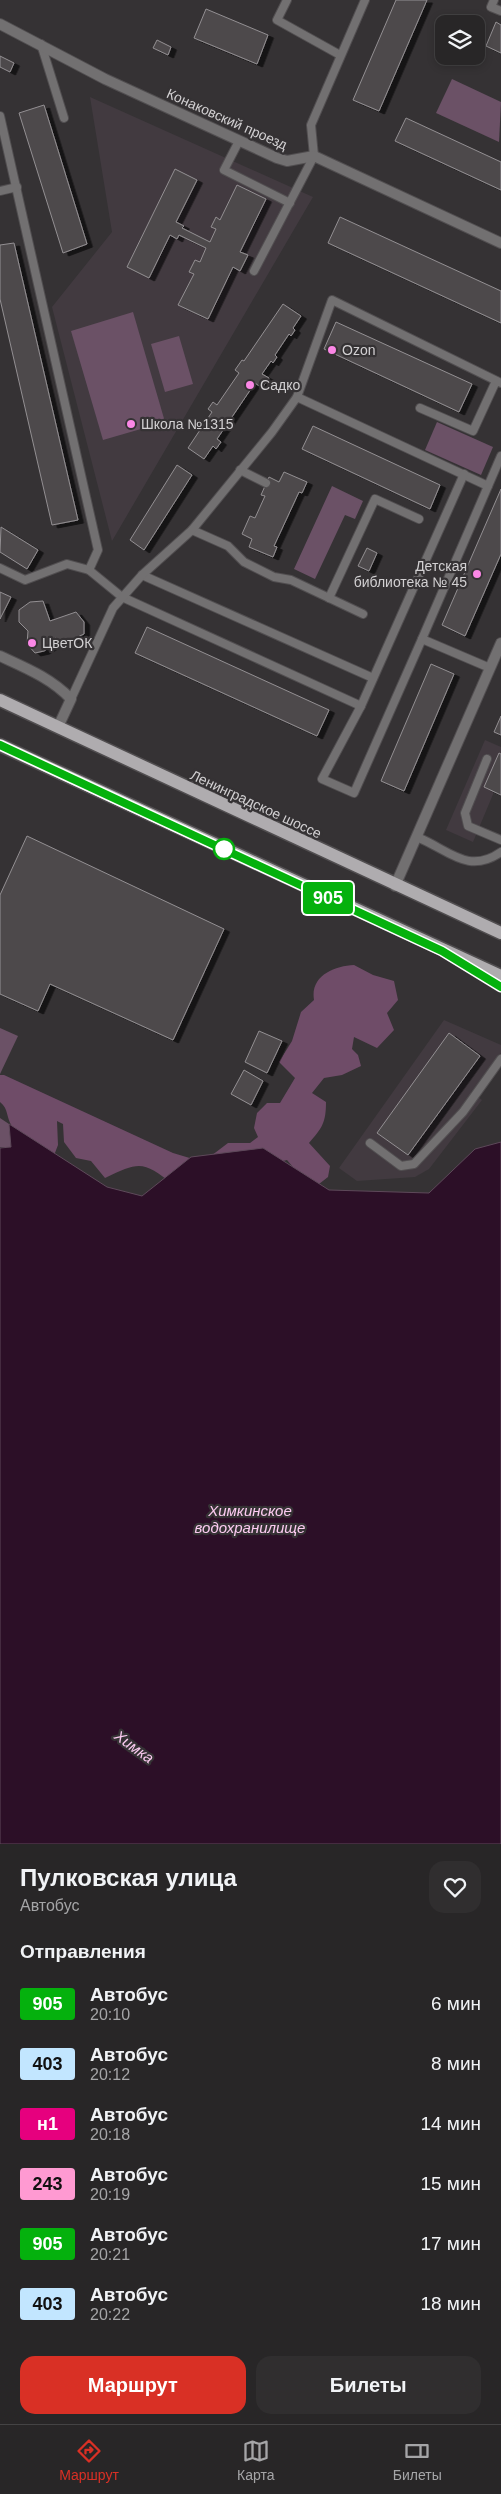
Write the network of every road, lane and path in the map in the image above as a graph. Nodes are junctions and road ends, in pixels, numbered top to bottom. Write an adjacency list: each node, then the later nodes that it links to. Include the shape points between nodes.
1 (287, 0): 7 (lane, via 277,20)
2 (364, 0): 7 (lane)
3 (494, 0): 4 (lane, via 491,7)
4 (501, 11)
5 (0, 24): 6 (street, Конаковский проезд)
6 (41, 44): 9 (lane); 10 (street, Конаковский проезд, via 105,79)
7 (340, 54): 11 (lane, via 311,125)
8 (0, 116): 12 (lane)
9 (64, 118)
10 (239, 141): 11 (street, Конаковский проезд, via 287,161); 14 (lane, via 224,170)
11 (314, 156): 14 (lane); 15 (street)
12 (16, 187): 13 (lane); 28 (lane, via 98,550)
13 (0, 190)
14 (290, 203): 16 (lane)
15 (501, 243)
16 (254, 271)
17 (499, 382): 18 (lane, via 332,300); 19 (lane, via 473,431)
18 (297, 397): 21 (lane); 22 (lane)
19 (420, 408)
20 (501, 456): 24 (lane)
21 (240, 470): 23 (lane); 26 (lane)
22 (464, 474): 24 (lane); 37 (lane)
23 (266, 483)
24 (488, 486): 33 (lane)
25 (419, 519): 31 (lane, via 375,499)
26 (192, 530): 29 (lane); 31 (lane, via 228,546 244,562 274,577 290,580)
27 (0, 568): 28 (lane, via 26,580 68,564)
28 (89, 570): 30 (lane)
29 (142, 575): 30 (lane); 37 (lane)
30 (122, 598): 38 (lane, via 113,608); 40 (lane)
31 (329, 598): 32 (lane)
32 (363, 614)
33 (422, 639): 36 (lane); 40 (lane, via 354,793 322,779)
34 (501, 643): 36 (street)
35 (0, 656): 38 (street, via 43,676)
36 (490, 668): 44 (street)
37 (373, 678): 40 (lane)
38 (71, 699): 41 (street)
39 (0, 700): 41 (main road, Ленинградское шоссе)
40 (361, 706)
41 (58, 727): 47 (main road, Ленинградское шоссе)
42 (0, 745): 51 (main road)
43 (487, 759): 45 (lane, via 465,813 468,826)
44 (417, 837): 46 (lane, via 469,863 489,861); 47 (street)
45 (501, 840)
46 (501, 852)
47 (395, 886): 48 (main road, Ленинградское шоссе)
48 (458, 914): 49 (main road); 50 (main road, Ленинградское шоссе)
49 (501, 927)
50 (501, 933)
51 (442, 951): 52 (main road); 53 (main road)
52 (501, 976)
53 (501, 987)
54 (501, 1059): 55 (lane, via 463,1112 414,1164 402,1166)
55 (370, 1143)

